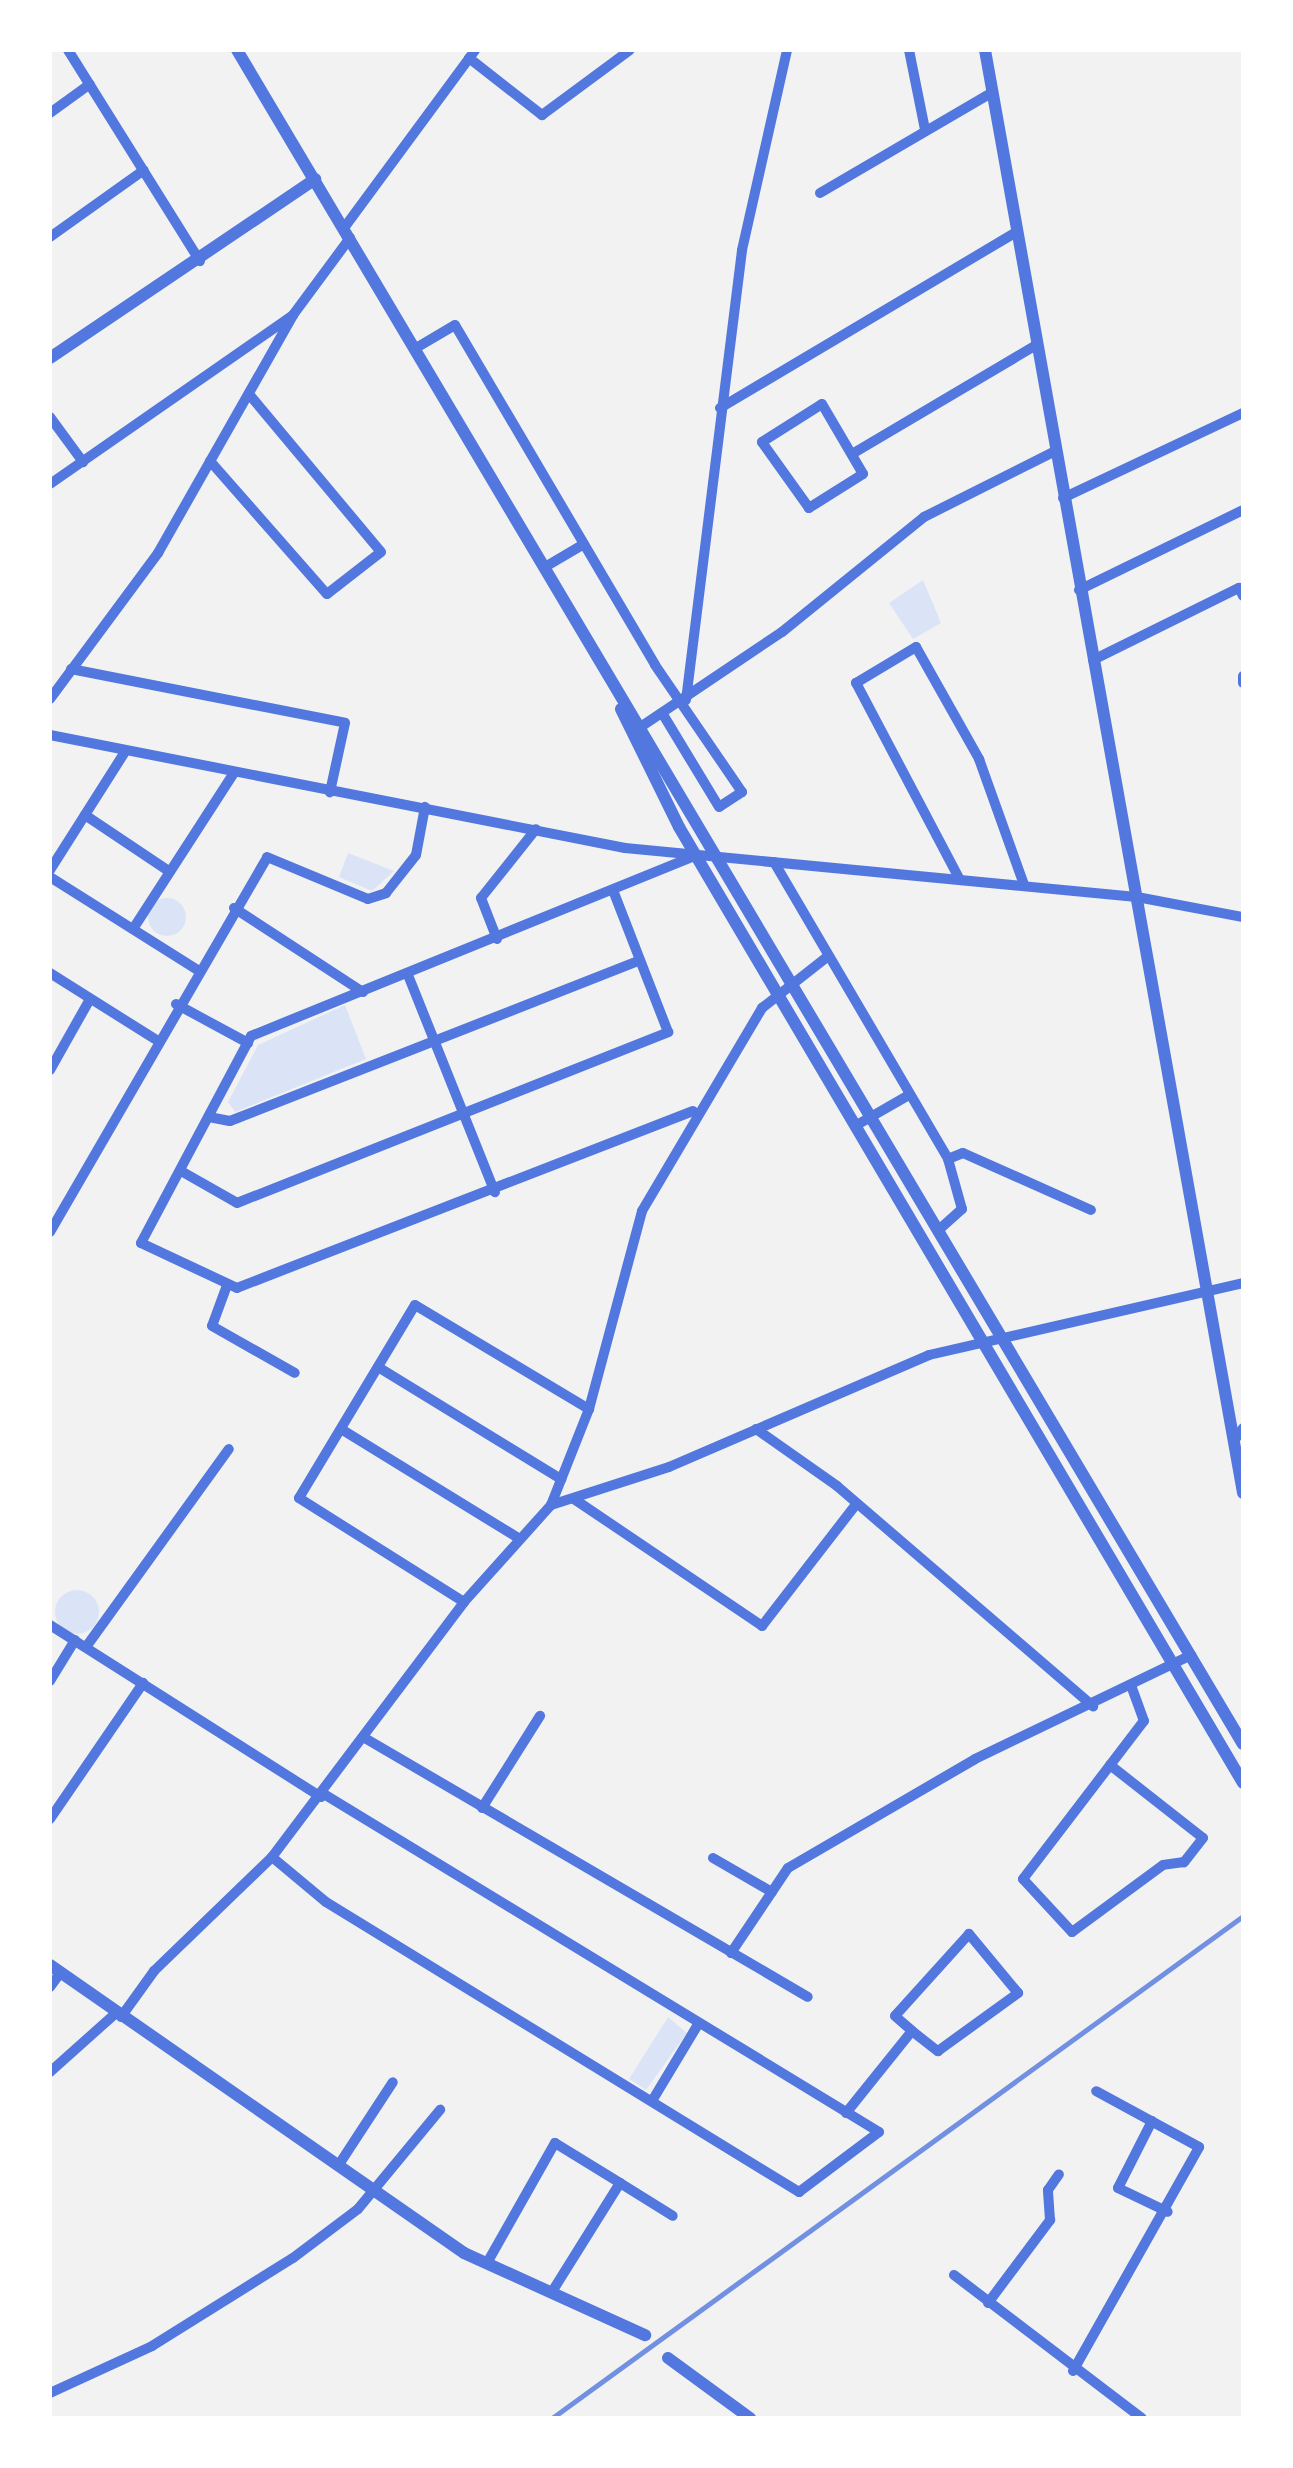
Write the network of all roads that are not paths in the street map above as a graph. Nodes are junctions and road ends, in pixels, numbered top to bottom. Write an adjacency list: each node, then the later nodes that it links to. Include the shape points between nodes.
1 (68, 50): 8 (street)
2 (237, 50): 13 (street)
3 (630, 50): 7 (street, via 542,115)
4 (787, 50): 24 (street, via 742,250)
5 (908, 50): 11 (street)
6 (985, 50): 9 (street)
7 (472, 54): 15 (street)
8 (90, 84): 10 (street); 12 (street)
9 (993, 92): 11 (street); 16 (street)
10 (50, 113)
11 (925, 129): 14 (street)
12 (144, 170): 17 (street); 18 (street)
13 (315, 179): 15 (street); 18 (street)
14 (820, 192)
15 (347, 233): 19 (street); 21 (street)
16 (1015, 233): 20 (street); 24 (street)
17 (50, 237)
18 (200, 261): 22 (street)
19 (293, 316): 23 (street); 30 (street)
20 (1036, 345): 27 (street); 28 (street)
21 (416, 348): 34 (street, via 455,325); 35 (street)
22 (50, 358)
23 (249, 394): 29 (street); 29 (street, via 380,552 327,594)
24 (720, 408): 43 (street)
25 (1243, 413): 32 (street)
26 (50, 417): 30 (street)
27 (1055, 451): 32 (street); 43 (street, via 924,517)
28 (852, 454): 28 (street, via 863,474 808,508 762,442 822,404)
29 (210, 461): 39 (street, via 158,553)
30 (83, 462): 31 (street)
31 (50, 484)
32 (1063, 498): 36 (street)
33 (1243, 510): 36 (street)
34 (584, 544): 35 (street); 43 (street, via 655,666)
35 (544, 567): 45 (street)
36 (1080, 590): 38 (street)
37 (1243, 596): 38 (street, via 1239,588)
38 (1092, 660): 61 (street)
39 (72, 668): 42 (street); 49 (street, via 345,723)
40 (1243, 676): 41 (street)
41 (1243, 684)
42 (50, 699)
43 (686, 700): 44 (street); 44 (street, via 742,792 718,807)
44 (662, 713): 45 (street)
45 (635, 730): 53 (street); 54 (street)
46 (50, 735): 47 (street)
47 (126, 752): 48 (street); 51 (street)
48 (234, 772): 49 (street); 56 (street)
49 (330, 792): 50 (street)
50 (425, 807): 52 (street); 62 (street, via 416,855 386,893 368,899 279,855 267,857)
51 (85, 815): 56 (street); 57 (street)
52 (536, 830): 53 (street); 65 (street, via 481,898)
53 (695, 856): 54 (street); 60 (street); 73 (street)
54 (719, 859): 55 (street); 71 (street)
55 (774, 862): 58 (street); 66 (street)
56 (170, 872): 64 (street)
57 (50, 874): 64 (street)
58 (960, 880): 59 (street); 59 (street, via 856,683 916,647 979,759)
59 (1024, 885): 61 (street)
60 (614, 893): 65 (street); 67 (street)
61 (1136, 897): 63 (street); 94 (street)
62 (234, 908): 68 (street); 72 (street)
63 (1243, 917)
64 (132, 929): 68 (street)
65 (497, 939): 70 (street)
66 (827, 956): 71 (street); 80 (street)
67 (640, 960): 77 (street); 82 (street, via 668,1032)
68 (196, 969): 75 (street)
69 (50, 973): 74 (street)
70 (408, 974): 72 (street); 77 (street)
71 (791, 978): 73 (street); 83 (street)
72 (363, 992): 78 (street)
73 (778, 995): 81 (street); 85 (street)
74 (90, 999): 76 (street); 79 (street)
75 (176, 1004): 76 (street); 78 (street)
76 (155, 1040): 91 (street)
77 (434, 1040): 82 (street); 84 (street, via 230,1121)
78 (248, 1043): 84 (street)
79 (50, 1070)
80 (908, 1095): 83 (street); 86 (street)
81 (694, 1111): 88 (street); 99 (street, via 627,1246)
82 (462, 1112): 87 (street, via 237,1202); 88 (street)
83 (872, 1116): 85 (street); 90 (street)
84 (210, 1117): 87 (street)
85 (855, 1126): 96 (street)
86 (948, 1160): 89 (street, via 963,1153); 90 (street, via 962,1209)
87 (181, 1171): 93 (street, via 141,1243)
88 (495, 1192): 93 (street)
89 (1092, 1210)
90 (940, 1229): 95 (street)
91 (50, 1232)
92 (1243, 1283): 94 (street)
93 (226, 1288): 98 (street, via 212,1326)
94 (1206, 1288): 95 (street); 103 (street)
95 (1003, 1335): 96 (street); 115 (street)
96 (982, 1341): 102 (street); 116 (street)
97 (378, 1367): 99 (street, via 415,1306); 100 (street); 105 (street)
98 (296, 1374)
99 (589, 1409): 105 (street)
100 (341, 1428): 110 (street); 111 (street, via 299,1498)
101 (1243, 1428): 103 (street)
102 (756, 1429): 107 (street); 108 (street)
103 (1234, 1441): 106 (street)
104 (229, 1449): 114 (street)
105 (561, 1479): 109 (street)
106 (1243, 1492)
107 (574, 1499): 108 (street, via 762,1626); 109 (street)
108 (857, 1503): 120 (street)
109 (551, 1505): 110 (street)
110 (520, 1539): 111 (street)
111 (464, 1602): 122 (street)
112 (50, 1625): 113 (street)
113 (75, 1640): 114 (street); 117 (street)
114 (86, 1647): 118 (street)
115 (1191, 1655): 116 (street); 123 (street)
116 (1172, 1664): 119 (street); 125 (street)
117 (50, 1681)
118 (142, 1683): 126 (street); 128 (street)
119 (1131, 1686): 120 (street); 124 (street, via 1144,1721)
120 (1092, 1706): 131 (street, via 974,1759 788,1868)
121 (540, 1716): 127 (street)
122 (363, 1736): 126 (street); 127 (street)
123 (1243, 1744)
124 (1110, 1766): 124 (street, via 1024,1879 1072,1932 1163,1866 1184,1862 1203,1838)
125 (1243, 1784)
126 (322, 1796): 129 (street); 137 (street)
127 (482, 1808): 132 (street)
128 (50, 1819)
129 (272, 1857): 136 (street); 142 (street, via 326,1902)
130 (713, 1858): 131 (street)
131 (772, 1892): 132 (street)
132 (731, 1953): 135 (street)
133 (55, 1969): 134 (street); 136 (street)
134 (50, 1987)
135 (808, 1997)
136 (119, 2015): 139 (street); 146 (street)
137 (697, 2026): 142 (street); 144 (street)
138 (912, 2031): 138 (street, via 938,2051 1018,1992 969,1934 895,2016); 144 (street)
139 (50, 2072)
140 (392, 2082): 146 (street)
141 (1096, 2091): 145 (street)
142 (652, 2101): 144 (street, via 799,2192 879,2132)
143 (440, 2110): 149 (street)
144 (846, 2113)
145 (1152, 2121): 150 (street, via 1199,2146); 150 (street, via 1118,2188)
146 (338, 2166): 149 (street)
147 (1059, 2174): 155 (street, via 1048,2190 1050,2220)
148 (620, 2184): 151 (street); 152 (street, via 554,2143); 154 (street)
149 (374, 2192): 152 (street); 159 (street, via 194,2323)
150 (1168, 2212): 158 (street)
151 (673, 2216)
152 (487, 2263): 154 (street)
153 (954, 2276): 155 (street)
154 (552, 2292): 156 (street)
155 (988, 2303): 158 (street)
156 (645, 2335)
157 (668, 2358): 160 (street)
158 (1073, 2372): 161 (street)
159 (50, 2393)
160 (750, 2418)
161 (1142, 2418)

